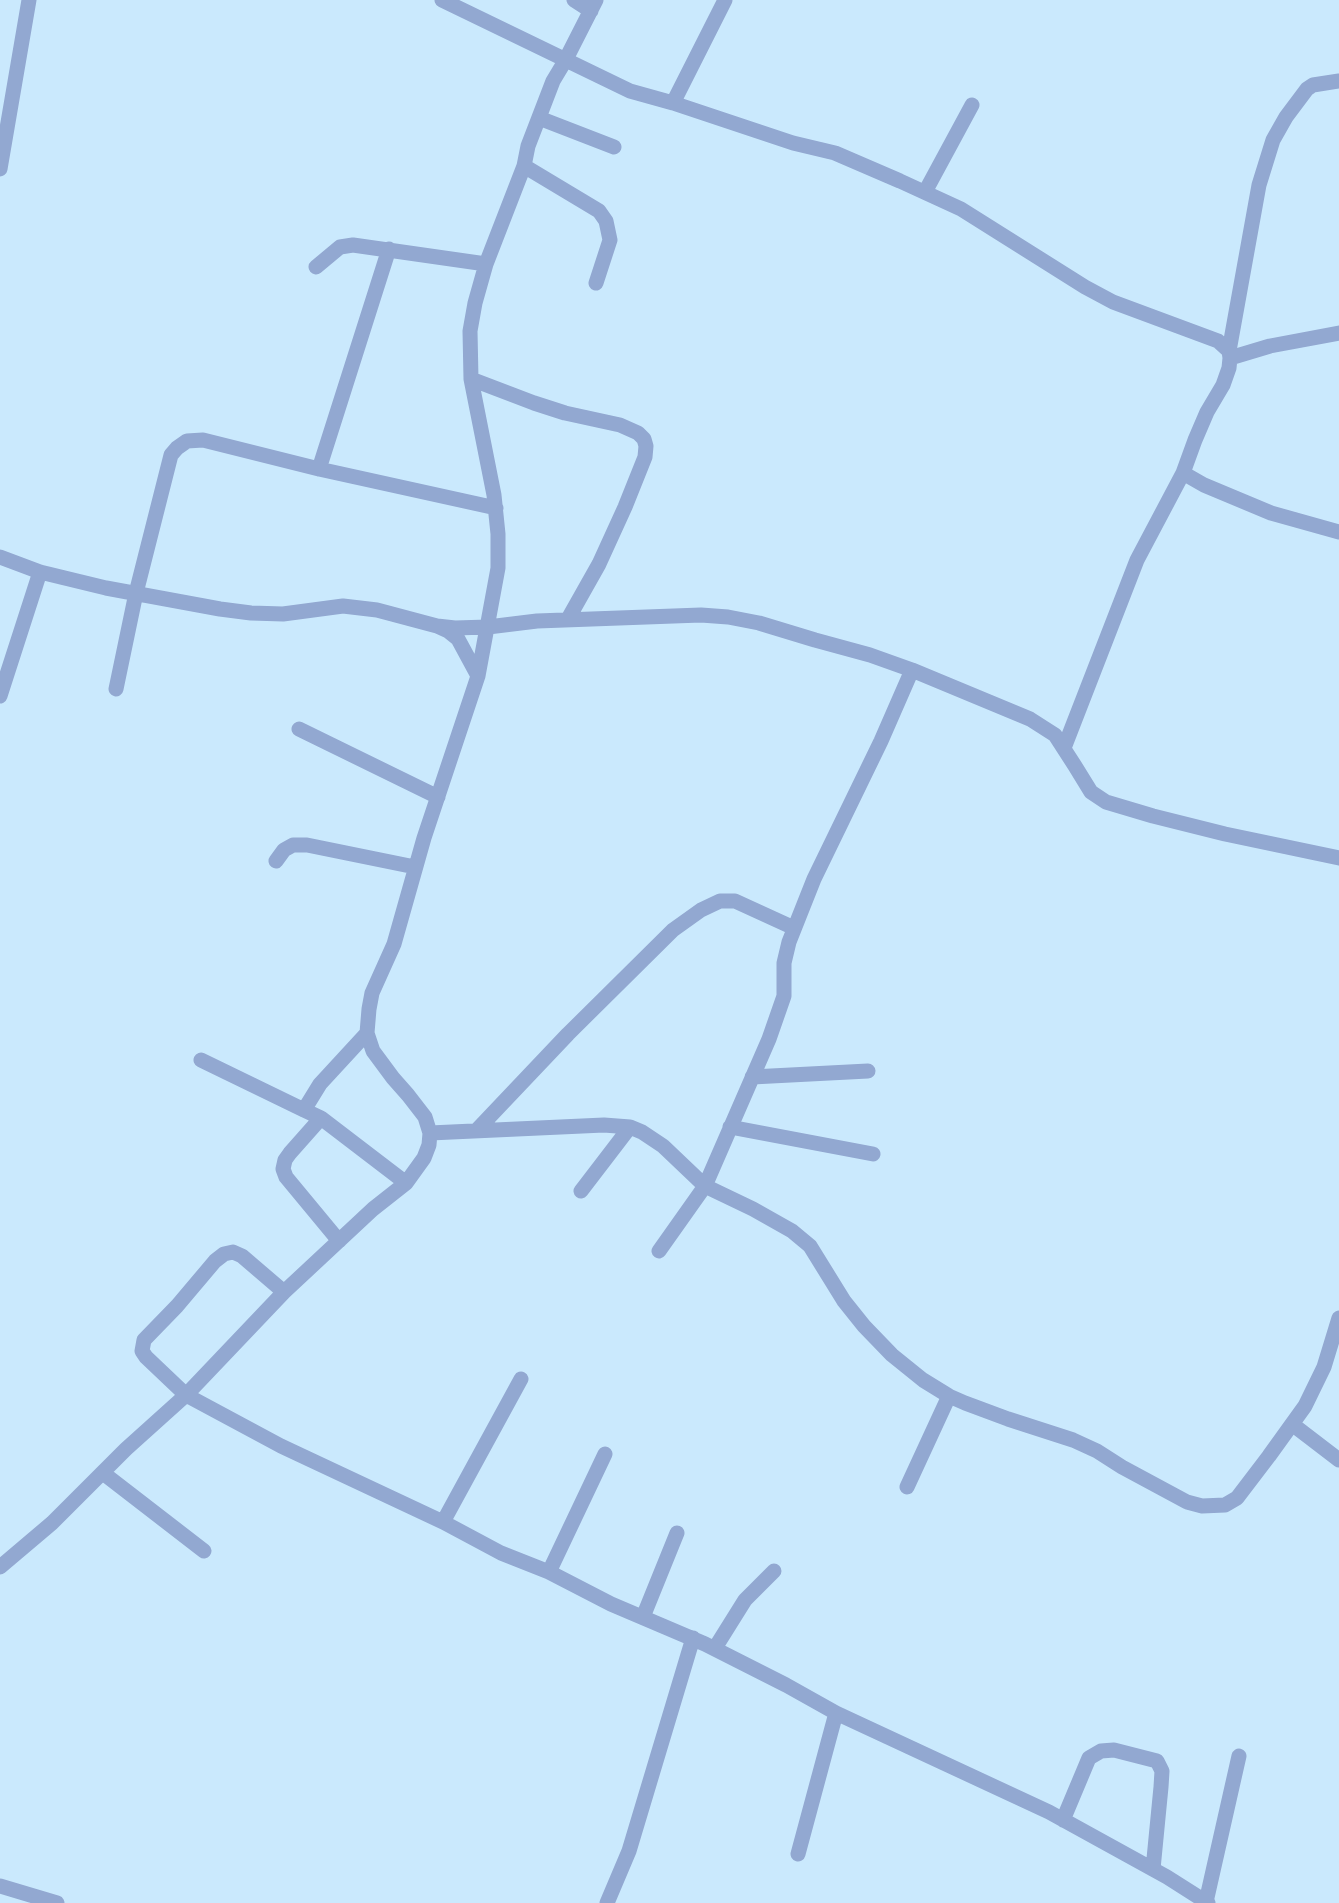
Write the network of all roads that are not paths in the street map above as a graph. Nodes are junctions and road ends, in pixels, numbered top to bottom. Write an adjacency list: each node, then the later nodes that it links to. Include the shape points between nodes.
1 (29, 0): 13 (street)
2 (442, 0): 6 (street)
3 (574, 0): 5 (street)
4 (725, 0): 8 (street)
5 (593, 5): 6 (street)
6 (565, 61): 8 (street, via 630,91); 10 (street, via 553,81)
7 (1339, 81): 20 (street, via 1307,89 1273,140 1259,185)
8 (673, 103): 14 (street, via 793,144 835,154)
9 (972, 105): 14 (street)
10 (539, 118): 11 (street); 12 (street)
11 (614, 147)
12 (524, 166): 16 (street); 18 (street, via 599,210 606,220 610,240)
13 (0, 169)
14 (925, 192): 20 (street, via 961,209 1085,287 1208,336)
15 (389, 249): 16 (street); 17 (street, via 340,247); 22 (street)
16 (486, 264): 21 (street, via 470,331)
17 (316, 267)
18 (596, 282)
19 (1339, 333): 20 (street)
20 (1230, 354): 23 (street, via 1223,385 1207,412)
21 (471, 378): 24 (street); 29 (street, via 557,411 620,425 644,439 645,457 625,507 599,564)
22 (319, 469): 24 (street); 28 (street, via 204,440 187,441 171,455)
23 (1183, 473): 25 (street, via 1271,513); 37 (street, via 1137,560)
24 (496, 508): 31 (street, via 498,568)
25 (1339, 532)
26 (0, 558): 27 (street)
27 (40, 572): 28 (street); 35 (street)
28 (136, 593): 30 (street, via 251,613 283,614 356,607); 34 (street)
29 (568, 619): 31 (street); 32 (street, via 728,617 759,623)
30 (437, 626): 31 (street); 33 (street, via 458,639)
31 (488, 627): 33 (street)
32 (912, 670): 37 (street, via 1030,719 1055,735); 42 (street)
33 (478, 676): 38 (street)
34 (116, 689)
35 (0, 696)
36 (299, 729): 38 (street)
37 (1064, 748): 39 (street, via 1090,792 1106,802 1225,834)
38 (438, 796): 41 (street)
39 (1339, 858)
40 (276, 861): 41 (street, via 284,850 307,846)
41 (415, 867): 43 (street, via 394,944 372,994)
42 (794, 928): 46 (street, via 784,963 784,996); 51 (street, via 735,901 720,901 701,910 673,930)
43 (367, 1033): 47 (street, via 320,1084); 52 (street, via 373,1051 426,1117)
44 (201, 1060): 47 (street)
45 (868, 1071): 46 (street)
46 (752, 1076): 50 (street)
47 (304, 1110): 48 (street)
48 (321, 1118): 54 (street); 57 (street, via 290,1153 283,1169)
49 (630, 1127): 51 (street, via 604,1125); 55 (street, via 664,1146); 56 (street)
50 (730, 1127): 53 (street); 55 (street)
51 (476, 1131): 52 (street)
52 (430, 1133): 54 (street, via 424,1158)
53 (873, 1154)
54 (406, 1182): 57 (street)
55 (704, 1186): 58 (street); 63 (street, via 753,1209 810,1246 844,1301 864,1326 892,1355)
56 (581, 1192)
57 (338, 1241): 59 (street)
58 (659, 1251)
59 (284, 1292): 62 (street); 62 (street, via 242,1256 233,1252 215,1261 142,1346 146,1357)
60 (1339, 1318): 64 (street, via 1324,1367 1305,1406)
61 (521, 1379): 69 (street)
62 (186, 1395): 67 (street); 69 (street, via 290,1450)
63 (949, 1396): 64 (street, via 1073,1440 1187,1502 1202,1506 1225,1505 1237,1498); 68 (street)
64 (1292, 1424): 66 (street)
65 (605, 1454): 74 (street)
66 (1339, 1460)
67 (103, 1473): 71 (street); 72 (street, via 52,1523)
68 (907, 1488)
69 (443, 1522): 74 (street, via 501,1554)
70 (677, 1533): 75 (street)
71 (204, 1551)
72 (0, 1567)
73 (774, 1571): 77 (street, via 745,1600)
74 (549, 1572): 75 (street)
75 (643, 1617): 76 (street)
76 (693, 1638): 77 (street); 86 (street, via 629,1851)
77 (715, 1648): 78 (street)
78 (836, 1713): 80 (street); 81 (street)
79 (1239, 1756): 84 (street)
80 (1063, 1820): 82 (street); 82 (street, via 1089,1758 1114,1750 1157,1761 1162,1771)
81 (798, 1854)
82 (1153, 1869): 84 (street)
83 (0, 1886): 85 (street)
84 (1207, 1902)
85 (57, 1903)
86 (608, 1903)

